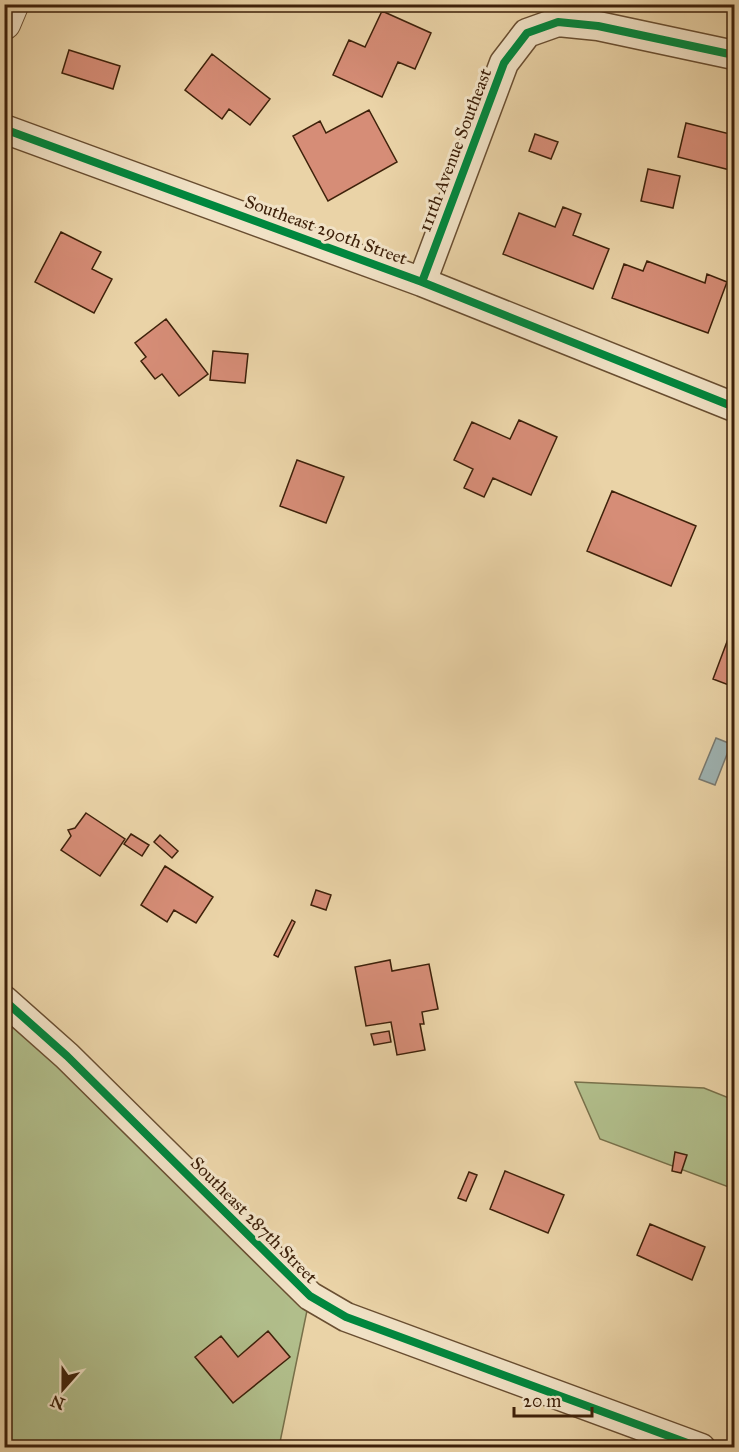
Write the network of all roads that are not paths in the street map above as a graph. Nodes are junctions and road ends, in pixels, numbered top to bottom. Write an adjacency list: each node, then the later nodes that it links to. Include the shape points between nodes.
1 (12, 4): 2 (street)
2 (4, 23)
3 (735, 55): 5 (street, 111th Avenue Southeast, via 598,26 558,22 526,33 504,63)
4 (4, 129): 5 (street, Southeast 290th Street)
5 (422, 282): 6 (street, Southeast 290th Street)
6 (735, 407)
7 (4, 1000): 8 (street, Southeast 287th Street, via 75,1064 310,1296 346,1317)
8 (701, 1448)

